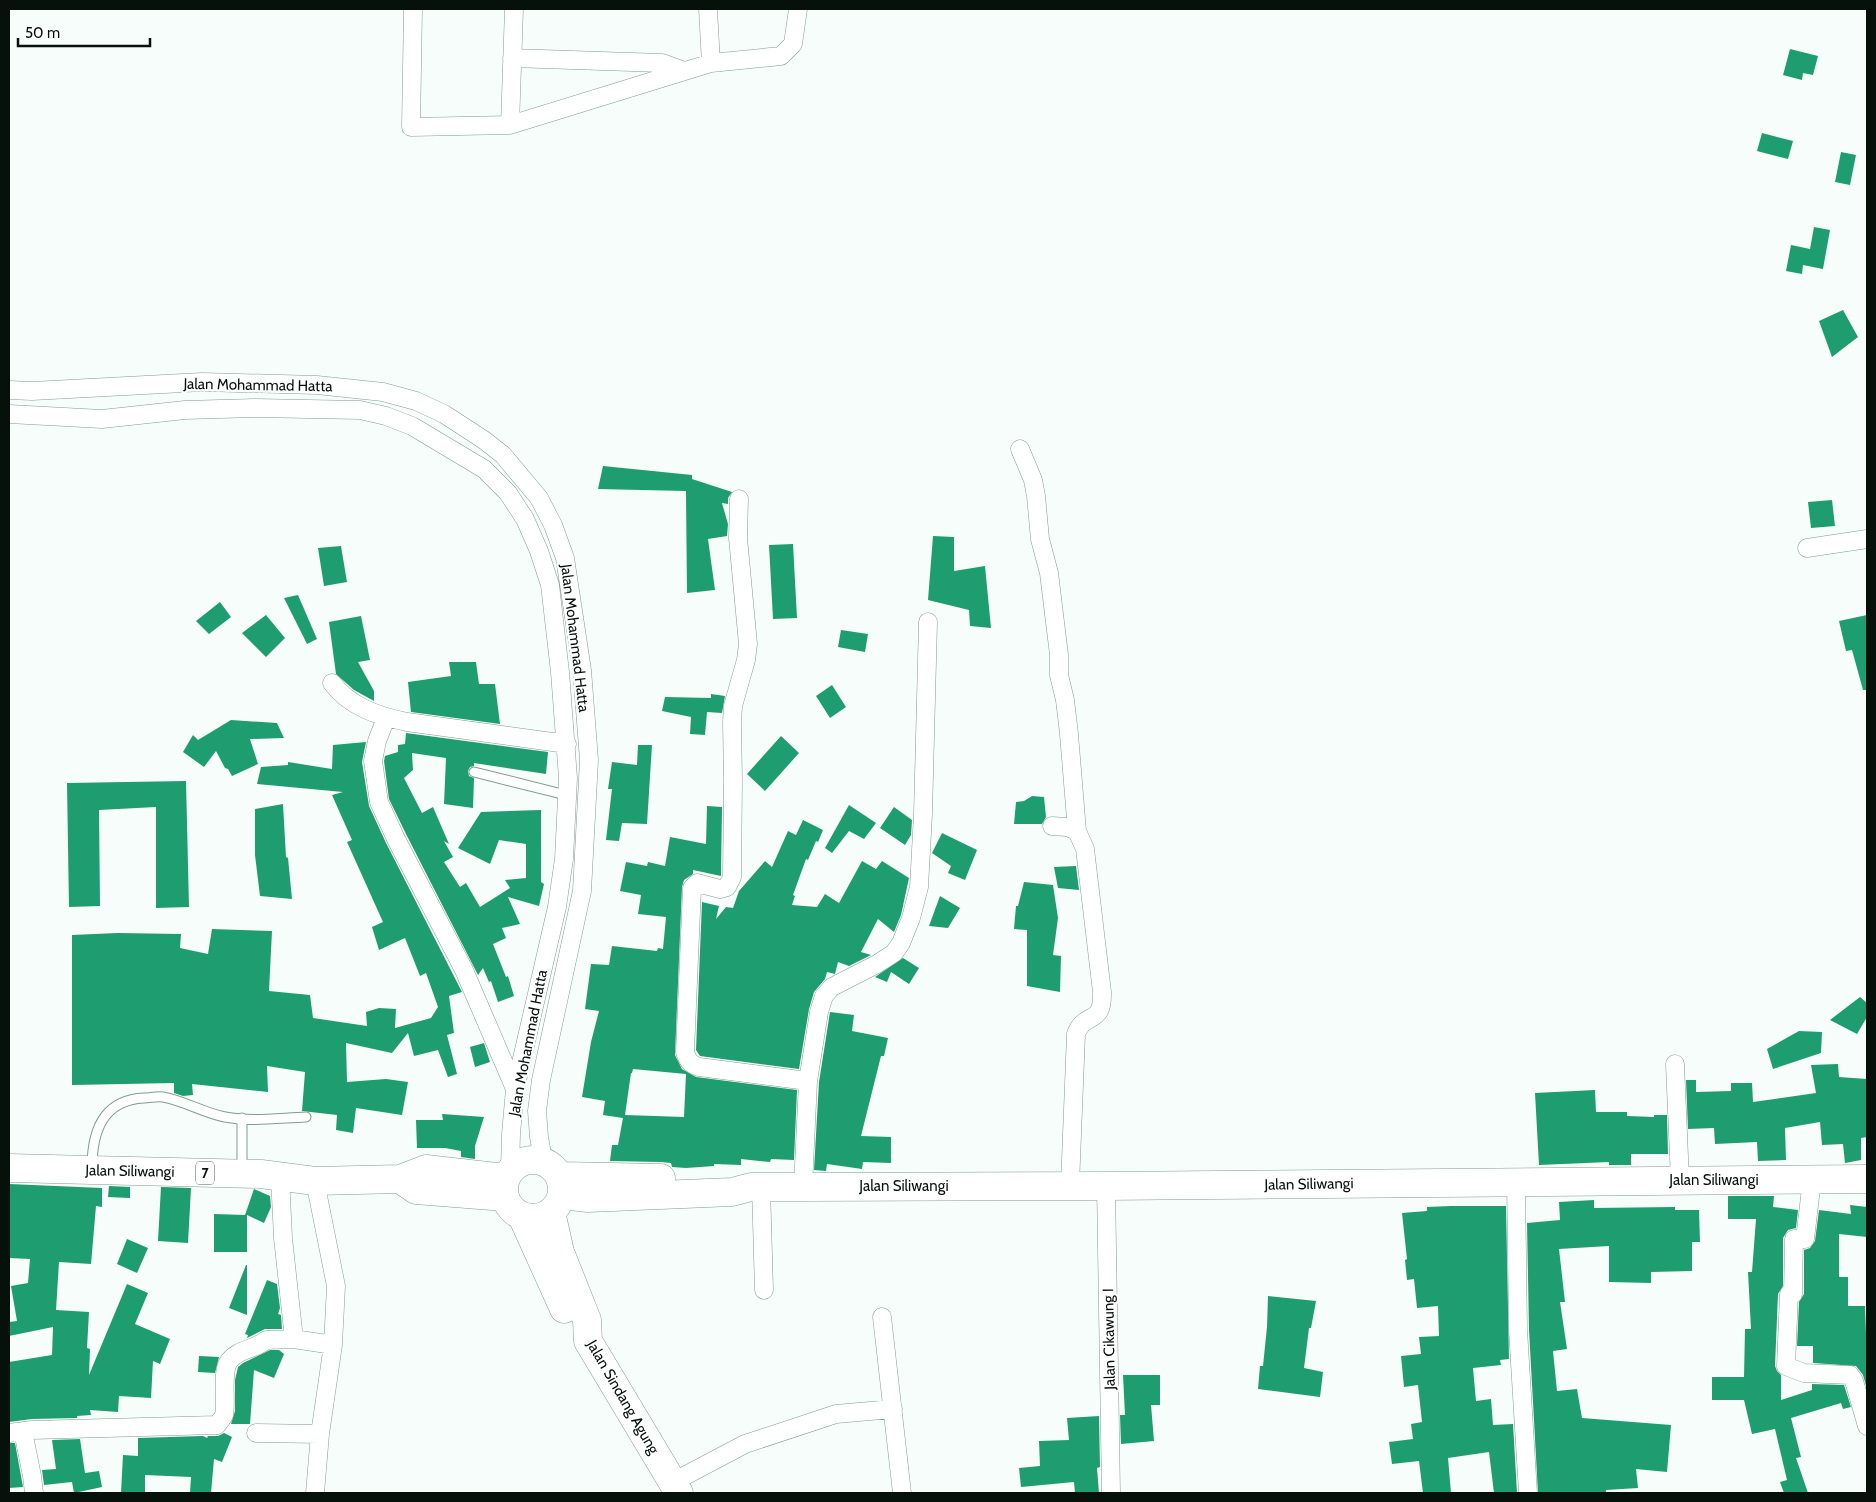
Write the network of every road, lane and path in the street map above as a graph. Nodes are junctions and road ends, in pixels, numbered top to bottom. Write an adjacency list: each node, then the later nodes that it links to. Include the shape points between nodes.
1 (414, 9): 8 (street, via 412,127)
2 (514, 9): 5 (street)
3 (708, 9): 6 (street)
4 (798, 9): 6 (street, via 793,44 781,56)
5 (512, 58): 7 (street, via 662,63); 8 (street)
6 (711, 62): 7 (street)
7 (684, 71): 8 (street)
8 (510, 125)
9 (9, 390): 21 (street, Jalan Mohammad Hatta, via 202,382 352,388 416,401 444,414 484,440 502,455 539,498 565,558 582,670 590,760)
10 (9, 414): 18 (street, Jalan Mohammad Hatta, via 102,419 186,410 360,410 412,426 466,457 484,469 508,493 525,519 539,551 550,586)
11 (1020, 449): 23 (street, via 1033,480 1040,539 1049,573 1059,675 1069,734)
12 (739, 499): 25 (street, via 738,538 748,644 732,714 732,878 727,887 720,890 697,883 692,888 685,1052 688,1060 699,1067)
13 (1867, 539): 14 (street)
14 (1807, 548)
15 (928, 622): 25 (street, via 919,887 911,918 902,943 894,953 832,987 824,996)
16 (332, 682): 17 (street, via 346,699)
17 (386, 718): 18 (street); 26 (street, via 373,761 380,802 464,970)
18 (567, 744): 20 (street, Jalan Mohammad Hatta)
19 (474, 772): 20 (lane)
20 (566, 795): 21 (street); 26 (street, Jalan Mohammad Hatta, via 564,859 557,907)
21 (588, 800): 41 (street, Jalan Mohammad Hatta, via 582,891 537,1111 542,1154)
22 (1052, 826): 23 (street, via 1067,827)
23 (1077, 832): 38 (street, via 1085,849 1102,1005 1100,1012 1081,1024 1076,1034)
24 (1675, 1064): 34 (street)
25 (808, 1081): 39 (street)
26 (516, 1089): 43 (street, Jalan Mohammad Hatta)
27 (306, 1117): 28 (lane)
28 (242, 1118): 30 (lane, via 225,1117 162,1097 132,1098 114,1105 100,1123 92,1148); 31 (lane)
29 (9, 1168): 30 (main road, Jalan Siliwangi / 7)
30 (92, 1170): 31 (main road, Jalan Siliwangi / 7)
31 (242, 1174): 32 (main road, Jalan Siliwangi / 7)
32 (280, 1176): 36 (main road, Jalan Siliwangi / 7); 46 (street)
33 (1867, 1179): 35 (main road, Jalan Siliwangi)
34 (1680, 1180): 35 (main road, Jalan Siliwangi); 37 (main road, Jalan Siliwangi)
35 (1812, 1180): 50 (street, via 1804,1239 1794,1239 1786,1366 1804,1373 1850,1375)
36 (315, 1181): 43 (main road, Jalan Siliwangi / 7, via 400,1179 426,1169); 48 (street, via 336,1286)
37 (1516, 1182): 40 (main road, Jalan Siliwangi); 59 (street, via 1518,1330)
38 (1070, 1185): 39 (main road, Jalan Siliwangi); 40 (main road, Jalan Siliwangi)
39 (803, 1186): 42 (main road, Jalan Siliwangi)
40 (1106, 1186): 58 (street, Jalan Cikawung I)
41 (555, 1187): 42 (main road, Jalan Siliwangi, via 598,1198 732,1192); 43 (main road, Jalan Siliwangi, via 529,1160); 43 (main road, Jalan Siliwangi, via 537,1218); 47 (main road, Jalan Sindang Agung, via 560,1252 587,1320)
42 (756, 1187): 44 (street)
43 (510, 1190): 47 (main road, via 571,1326)
44 (764, 1290)
45 (882, 1317): 49 (street)
46 (294, 1340): 48 (street); 51 (street, via 266,1340 260,1345 240,1350 228,1362 224,1416 218,1425)
47 (588, 1341): 54 (main road, Jalan Sindang Agung)
48 (333, 1345): 53 (street)
49 (894, 1409): 54 (street, via 836,1414 745,1444); 57 (street)
50 (1867, 1426)
51 (16, 1432): 55 (street, via 32,1476)
52 (256, 1433): 53 (street)
53 (320, 1434): 56 (street)
54 (676, 1488)
55 (34, 1493)
56 (315, 1493)
57 (902, 1493)
58 (1111, 1493)
59 (1528, 1493)

